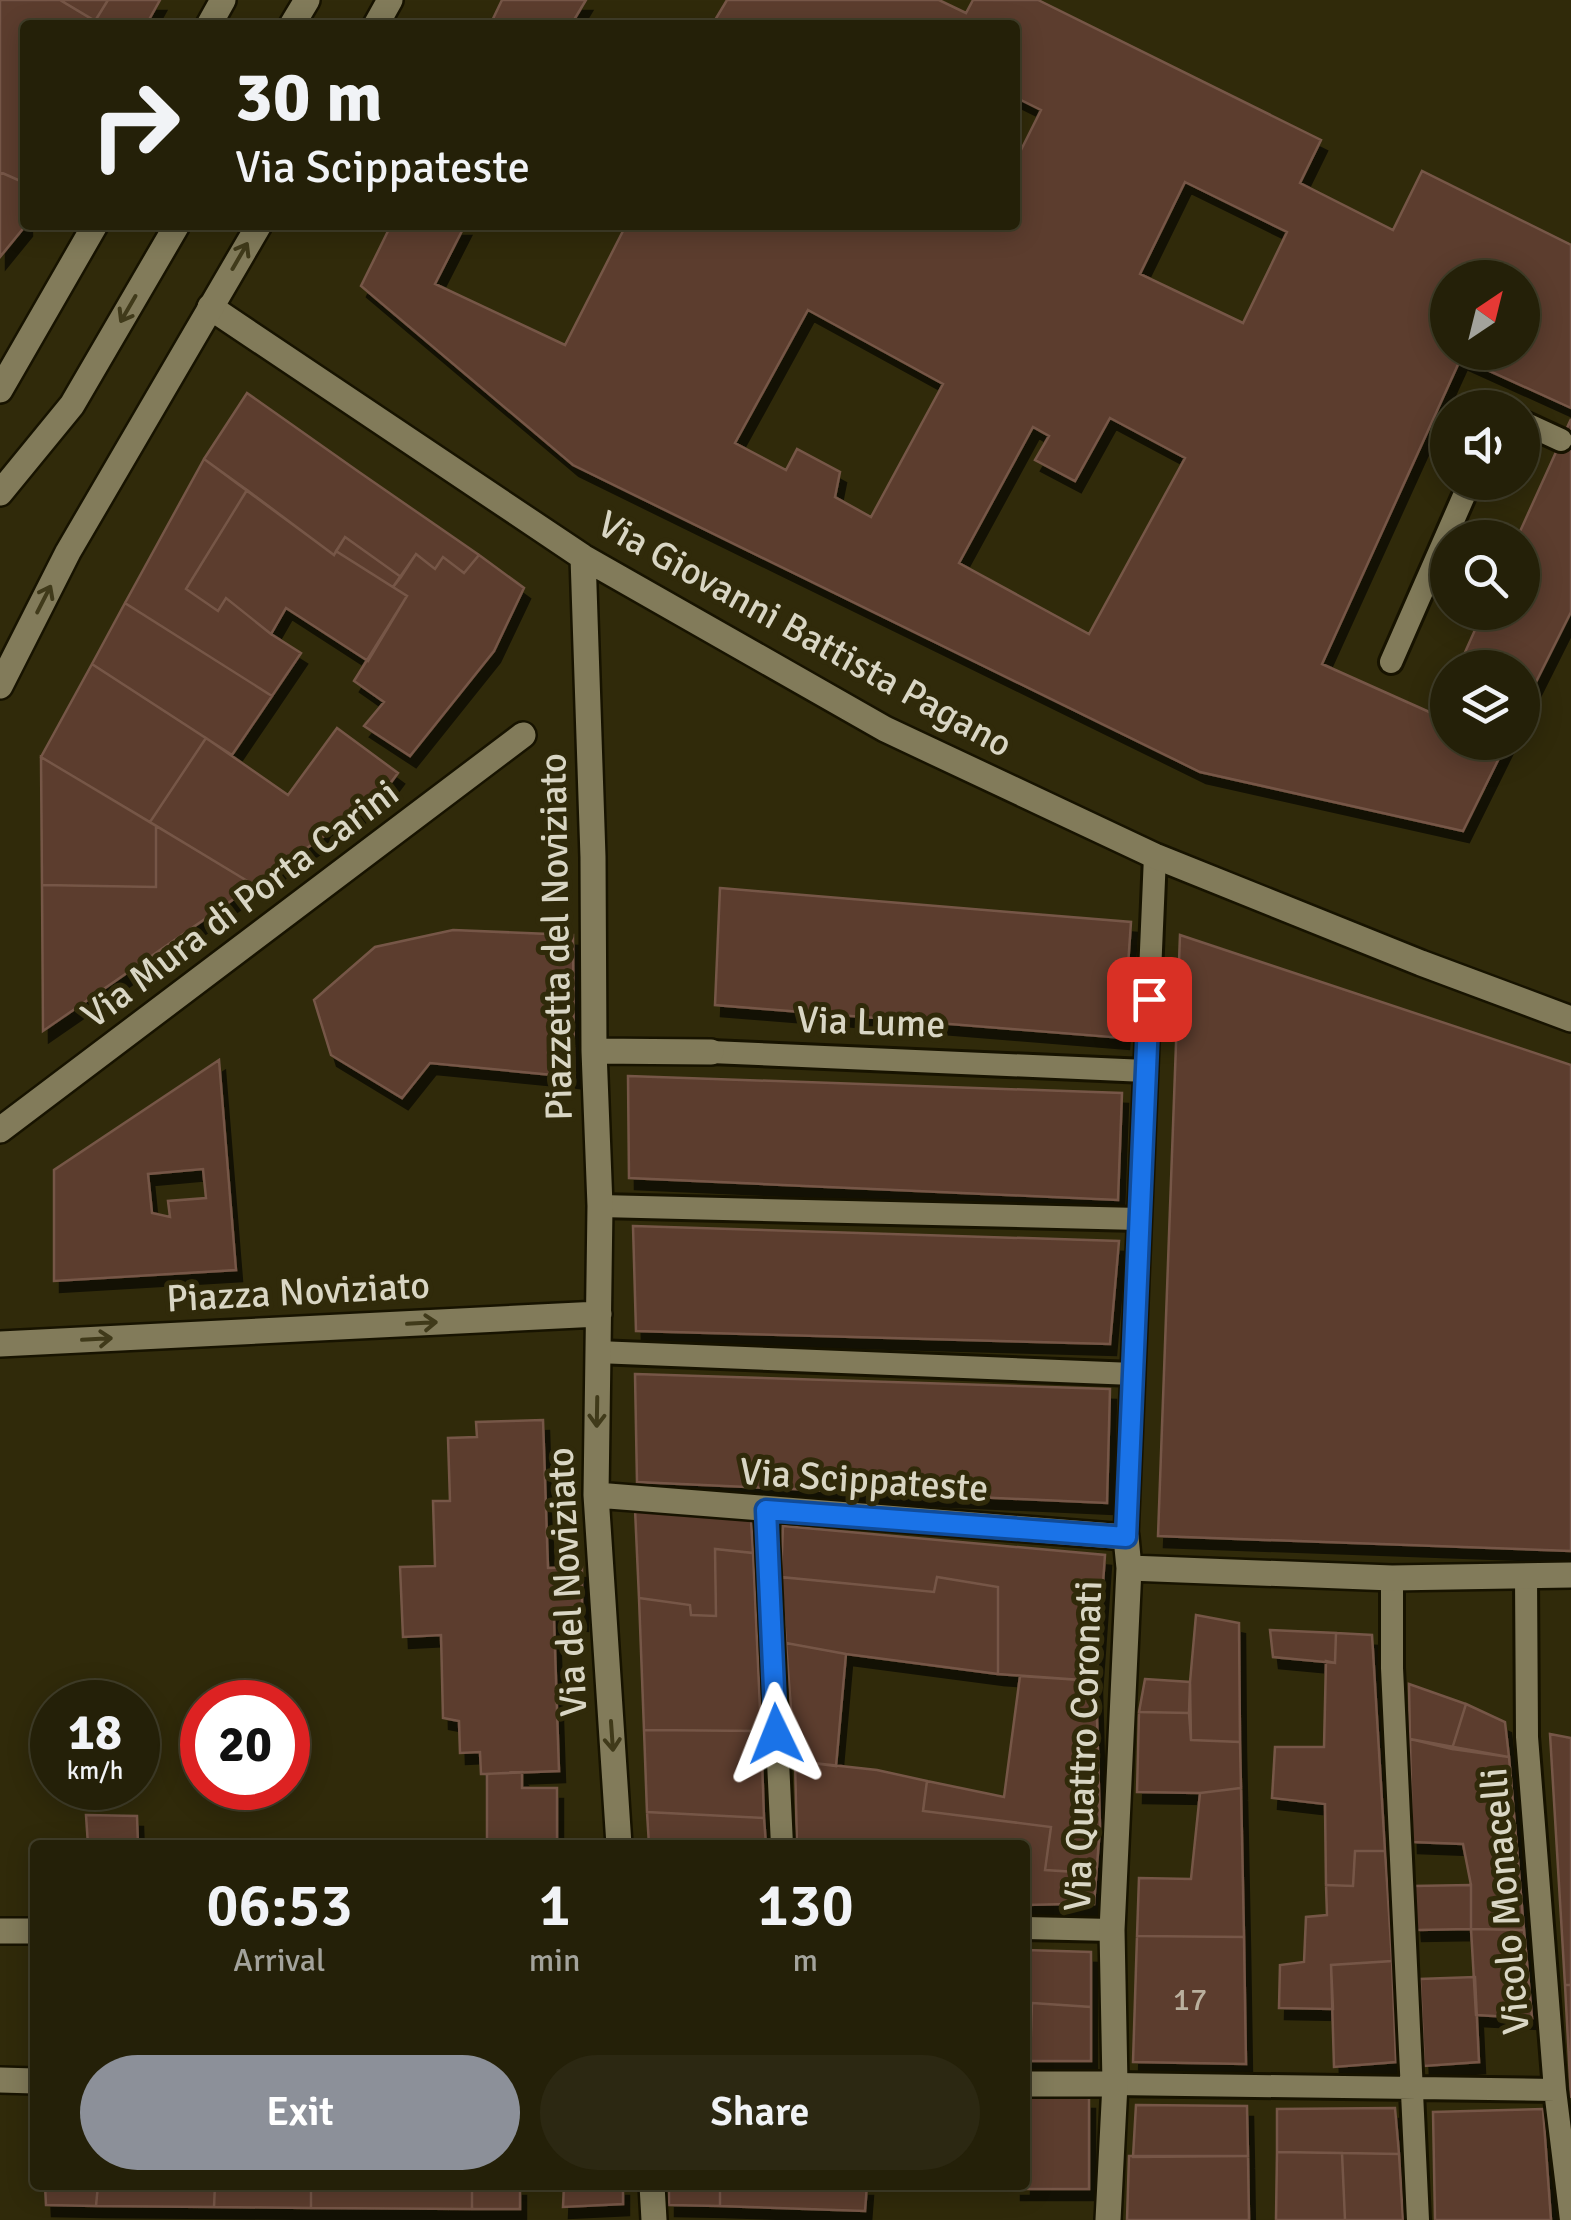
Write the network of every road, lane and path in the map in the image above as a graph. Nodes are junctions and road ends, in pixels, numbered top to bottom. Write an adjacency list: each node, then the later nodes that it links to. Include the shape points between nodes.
1 (92, 230): 5 (street)
2 (173, 230): 8 (street, one-way to 8, via 72,405)
3 (255, 230): 4 (street, one-way to 3)
4 (210, 307): 10 (street, Via Giovanni Battista Pagano); 12 (street, one-way to 4, via 68,552)
5 (0, 390)
6 (1540, 430): 7 (lane)
7 (1561, 440)
8 (0, 494)
9 (1462, 500): 11 (lane)
10 (582, 557): 14 (street, Via Giovanni Battista Pagano, via 885,729); 16 (street, Piazzetta del Noviziato)
11 (1391, 662)
12 (0, 686)
13 (523, 736): 19 (street, Via Mura di Porta Carini)
14 (1155, 856): 15 (street, Via Giovanni Battista Pagano); 18 (lane, Via Quattro Coronati)
15 (1571, 1019)
16 (594, 1051): 17 (street, Via Lume); 20 (street, Piazzetta del Noviziato)
17 (711, 1052): 18 (lane, Via Lume)
18 (1146, 1070): 21 (lane, Via Quattro Coronati)
19 (0, 1130)
20 (600, 1206): 21 (lane); 22 (street, Piazzetta del Noviziato)
21 (1140, 1219): 25 (lane, Via Quattro Coronati)
22 (599, 1314): 23 (street, Piazza Noviziato, one-way to 22); 24 (street, Via del Noviziato)
23 (0, 1344)
24 (598, 1352): 25 (lane); 26 (street, Via del Noviziato, one-way to 26)
25 (1133, 1374): 28 (lane, Via Quattro Coronati)
26 (596, 1495): 27 (street, Via Scippateste); 33 (street, Via del Noviziato, one-way to 33)
27 (766, 1510): 28 (street, Via Scippateste); 34 (lane)
28 (1126, 1537): 29 (street, Via Quattro Coronati)
29 (1128, 1568): 32 (street); 36 (street, Via Quattro Coronati)
30 (1526, 1576): 31 (street); 32 (street); 44 (lane, Vicolo Monacelli, via 1527,1738)
31 (1571, 1576)
32 (1392, 1578): 43 (lane)
33 (619, 1840)
34 (782, 1840)
35 (1030, 1928): 36 (lane)
36 (1112, 1930): 42 (street, Via Quattro Coronati)
37 (0, 1931): 38 (street)
38 (30, 1931)
39 (0, 2080): 40 (street)
40 (30, 2080)
41 (1030, 2084): 42 (street)
42 (1115, 2084): 43 (lane); 47 (street, Via Quattro Coronati)
43 (1412, 2088): 44 (lane); 48 (lane)
44 (1555, 2090): 49 (lane, Vicolo Monacelli)
45 (652, 2190): 46 (street)
46 (654, 2220)
47 (1108, 2220)
48 (1418, 2220)
49 (1571, 2220)

